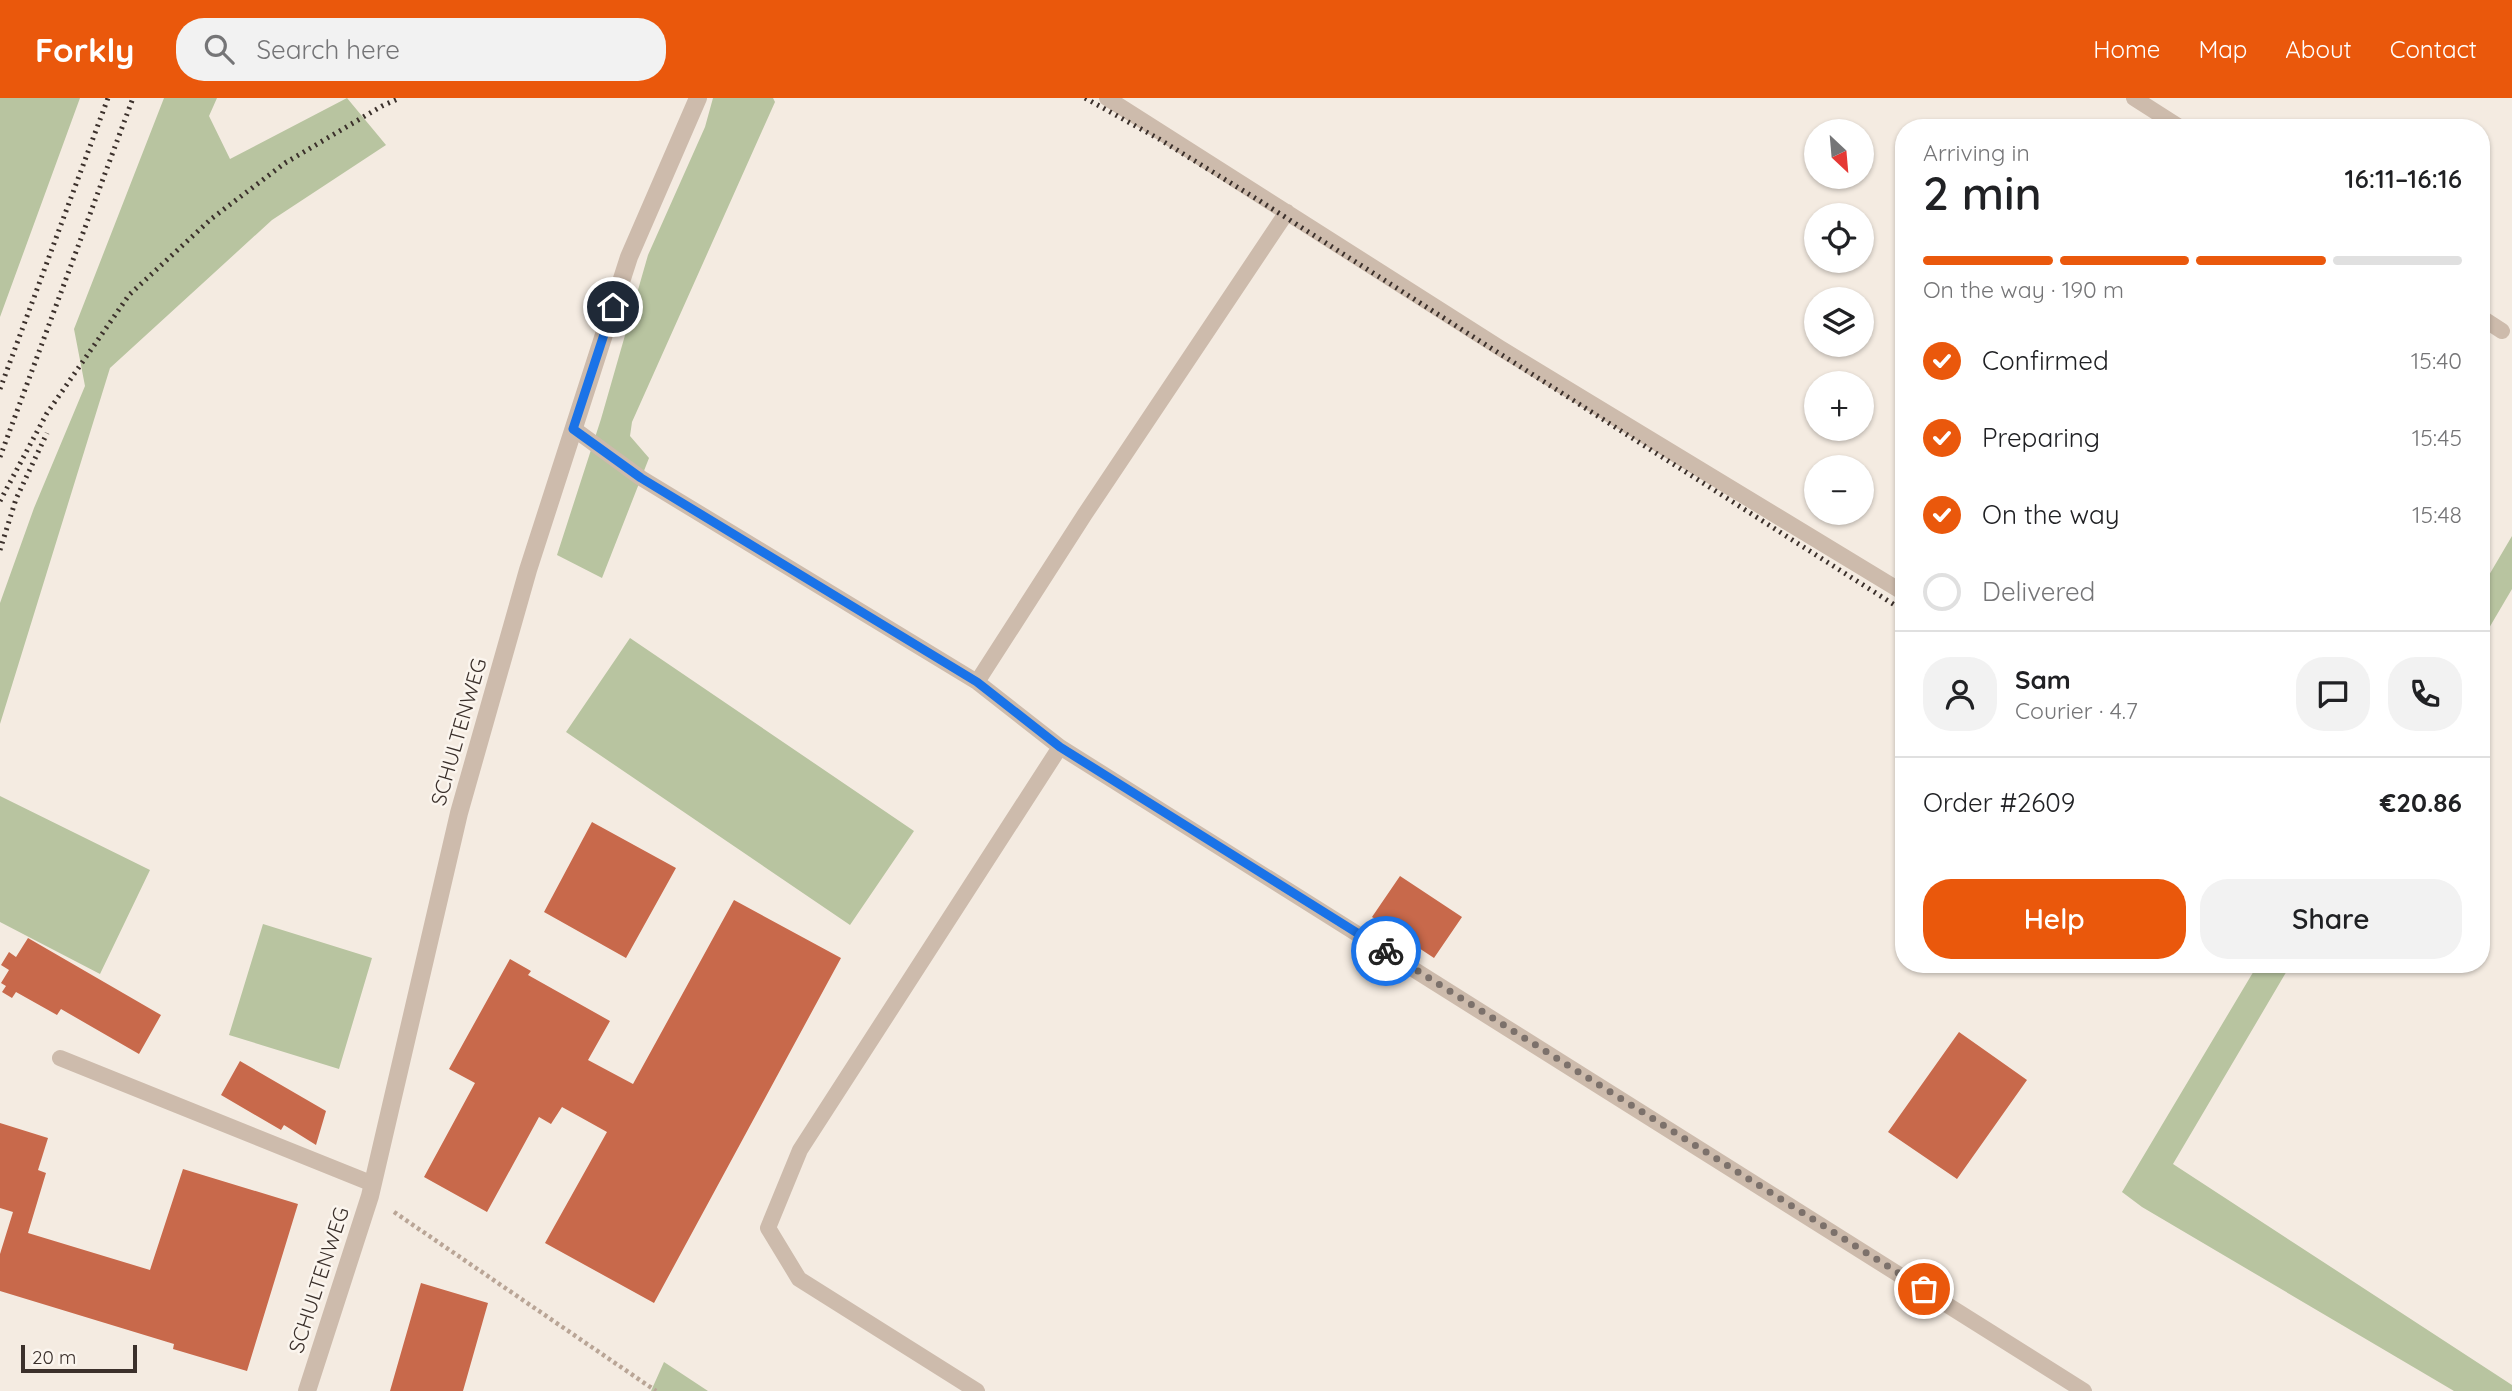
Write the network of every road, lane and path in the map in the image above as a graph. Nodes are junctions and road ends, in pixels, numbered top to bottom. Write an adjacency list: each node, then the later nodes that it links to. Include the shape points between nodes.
1 (698, 98): 8 (street, SCHULTENWEG, via 629,257)
2 (1107, 98): 5 (lane)
3 (2134, 98): 4 (lane)
4 (2167, 119)
5 (1287, 212): 9 (lane, via 1500,348); 10 (lane)
6 (2490, 323): 7 (lane)
7 (2502, 331)
8 (573, 429): 10 (lane, via 641,478); 13 (street, SCHULTENWEG, via 459,813)
9 (1895, 588)
10 (977, 682): 11 (lane)
11 (1060, 747): 16 (lane, via 800,1150 768,1227 799,1279); 17 (lane)
12 (60, 1058): 13 (lane)
13 (372, 1190): 14 (street, SCHULTENWEG); 15 (path)
14 (307, 1391)
15 (656, 1391)
16 (977, 1391)
17 (2084, 1391)

